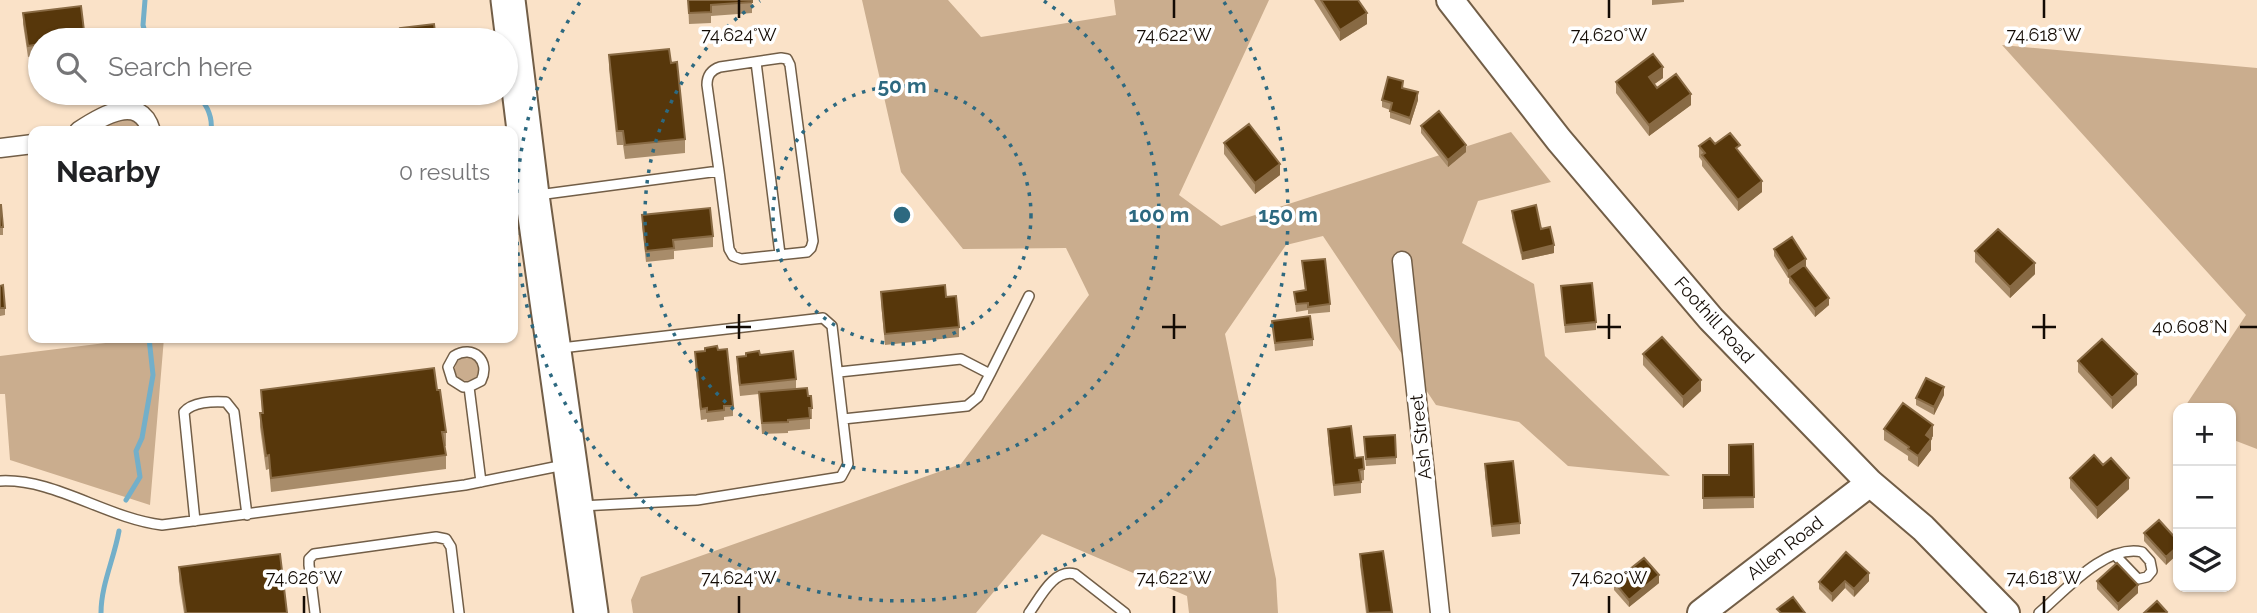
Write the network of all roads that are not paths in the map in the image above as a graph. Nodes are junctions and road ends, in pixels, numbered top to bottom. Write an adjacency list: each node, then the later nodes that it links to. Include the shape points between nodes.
1 (508, 0): 3 (highway)
2 (1450, 0): 23 (street, Foothill Road, via 1559,140 1711,319)
3 (512, 28)
4 (756, 62): 10 (lane, via 716,68 709,75); 12 (lane); 12 (lane, via 781,58 789,62 811,227 809,250)
5 (518, 78): 11 (highway)
6 (86, 126): 7 (street, via 122,111 144,117)
7 (148, 126)
8 (28, 145): 9 (street)
9 (0, 148)
10 (719, 171): 11 (lane); 12 (lane, via 733,256)
11 (533, 195): 15 (highway)
12 (780, 254)
13 (1402, 261): 33 (street, Ash Street)
14 (1029, 296): 17 (lane)
15 (554, 349): 16 (lane, via 823,318 832,326); 20 (highway)
16 (839, 372): 17 (lane, via 961,359); 19 (lane)
17 (990, 374): 19 (lane, via 967,407)
18 (469, 387): 18 (lane, via 481,380 485,368 481,358 466,351 454,356 448,367 457,384); 22 (lane)
19 (843, 419): 24 (lane, via 848,464 836,479 697,499)
20 (570, 463): 22 (lane); 24 (highway)
21 (0, 481): 26 (lane, via 31,482 144,523)
22 (481, 482): 25 (lane)
23 (1870, 483): 34 (street, Allen Road); 35 (street, Foothill Road, via 1923,528)
24 (576, 507): 30 (highway)
25 (247, 515): 26 (lane); 26 (lane, via 234,412 219,401 191,405 184,412)
26 (195, 521)
27 (2115, 555): 36 (lane, via 2093,566)
28 (314, 613): 29 (lane, via 311,557 443,537 451,547)
29 (459, 613)
30 (591, 613)
31 (1029, 613): 32 (lane, via 1056,577 1068,572)
32 (1125, 613)
33 (1440, 613)
34 (1701, 613)
35 (2006, 613)
36 (2039, 613)

